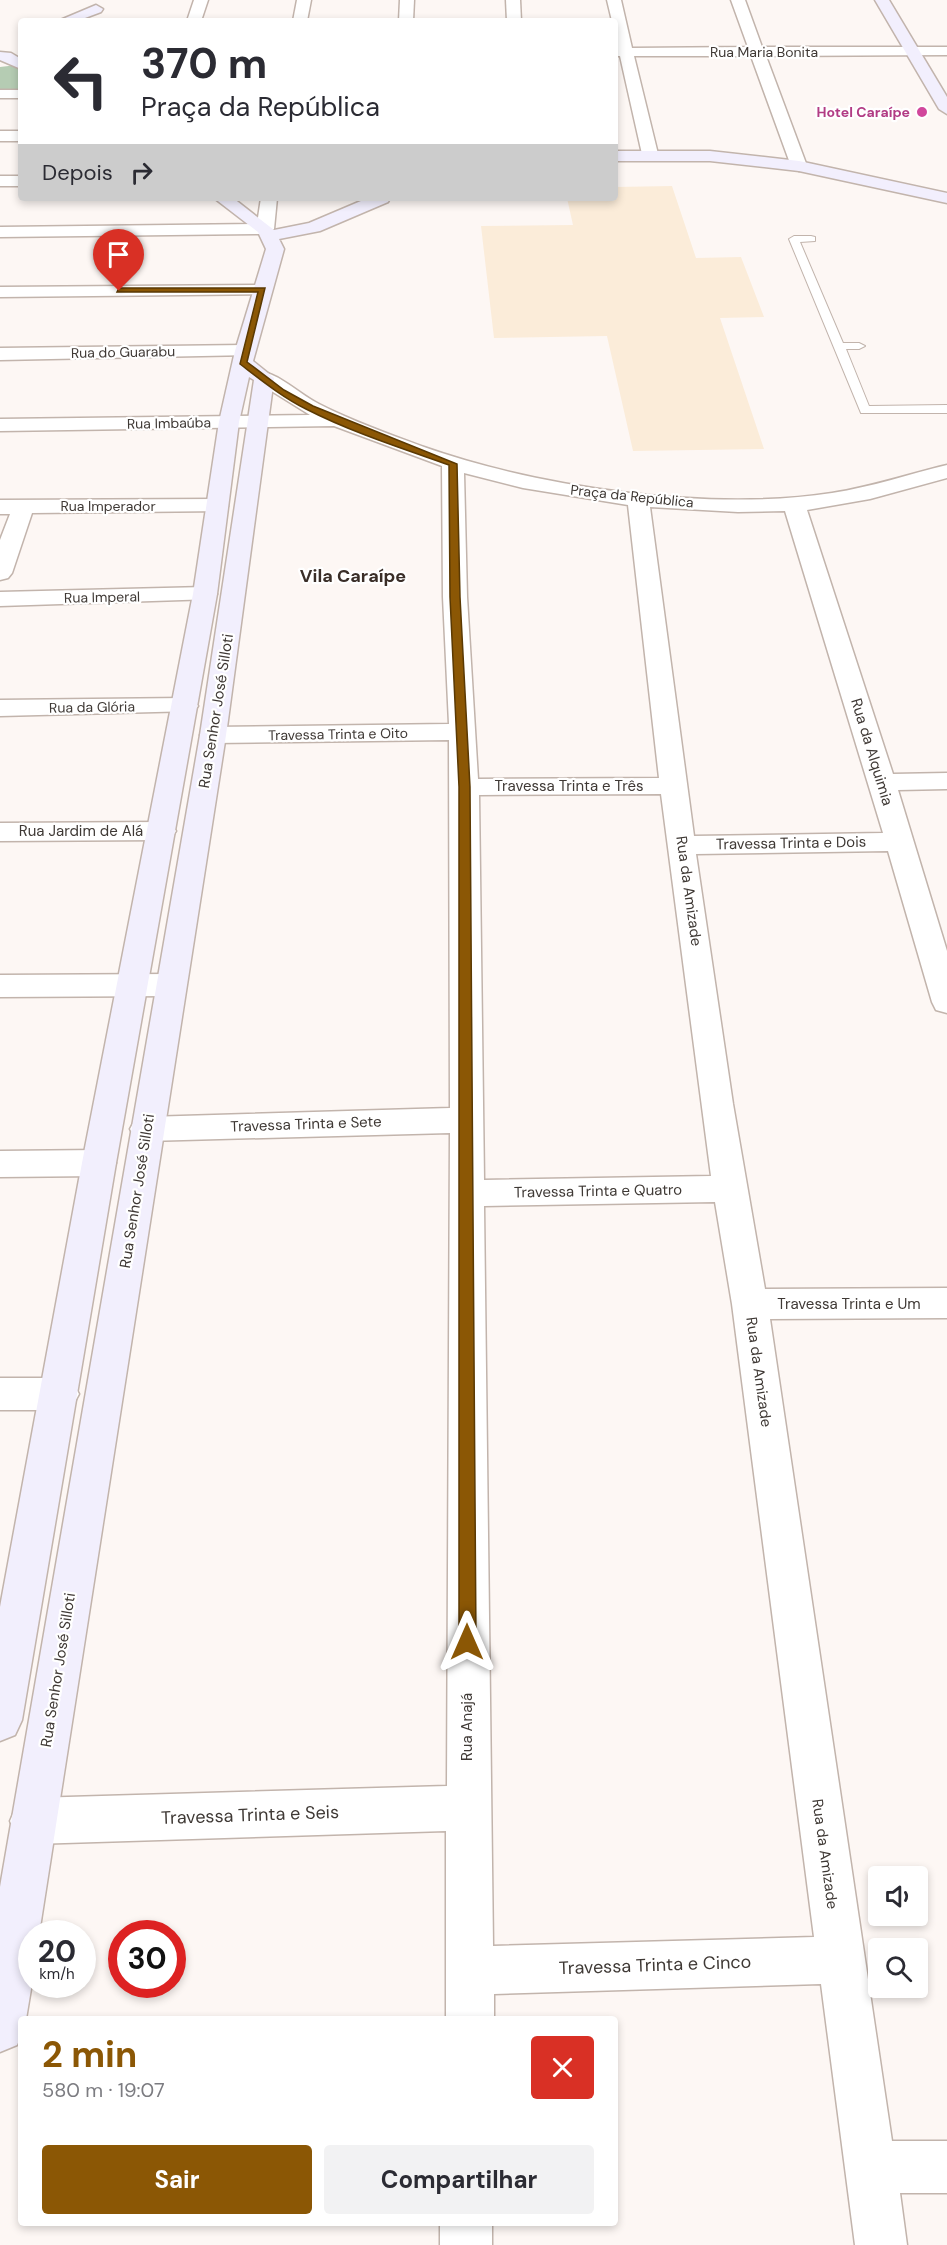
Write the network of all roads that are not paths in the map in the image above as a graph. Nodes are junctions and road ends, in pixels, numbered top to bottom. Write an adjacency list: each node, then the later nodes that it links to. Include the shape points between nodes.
1 (201, 0): 11 (street)
2 (304, 0): 12 (street)
3 (407, 0): 13 (street)
4 (513, 0): 14 (street)
5 (614, 0): 15 (street)
6 (738, 0): 20 (street)
7 (882, 0): 17 (street)
8 (897, 0): 18 (street, via 917,29)
9 (81, 2): 10 (street, via 91,4)
10 (92, 15)
11 (195, 18)
12 (301, 18)
13 (406, 18)
14 (514, 18)
15 (616, 18)
16 (618, 30): 19 (street)
17 (912, 51): 18 (street, Rua Maria Bonita); 20 (street, Rua Maria Bonita); 24 (street)
18 (940, 51): 21 (street)
19 (621, 52): 20 (street, Rua Maria Bonita); 27 (street)
20 (759, 53): 29 (street)
21 (942, 67)
22 (0, 94): 23 (street)
23 (18, 94)
24 (947, 109)
25 (0, 136): 26 (street)
26 (18, 136)
27 (650, 154): 28 (street); 29 (street)
28 (618, 156)
29 (799, 166): 32 (street)
30 (0, 181): 31 (street)
31 (18, 181)
32 (947, 198)
33 (226, 201): 37 (street)
34 (269, 201): 37 (street)
35 (375, 201): 37 (street, via 314,227)
36 (0, 232): 37 (street)
37 (270, 238): 39 (street, Rua Senhor José Silloti)
38 (811, 239): 41 (lane, via 794,239)
39 (263, 290): 40 (street); 44 (street, Rua Senhor José Silloti)
40 (0, 292)
41 (838, 346): 42 (lane); 45 (lane, via 865,410)
42 (859, 346)
43 (0, 354): 44 (street, Rua do Guarabu)
44 (251, 364): 46 (street, Praça da República, via 281,392); 47 (street, Rua Senhor José Silloti)
45 (947, 408)
46 (338, 421): 47 (street, Rua Imbaúba); 49 (street, Praça da República)
47 (243, 422): 48 (street, Rua Imbaúba); 53 (street, Rua Senhor José Silloti); 62 (street, Rua Senhor José Silloti)
48 (0, 425)
49 (453, 464): 51 (street, Praça da República, via 580,493); 61 (street, Rua Anajá)
50 (947, 471): 52 (street, Praça da República, via 867,493)
51 (638, 499): 52 (street, Praça da República); 65 (street, Rua da Amizade)
52 (794, 504): 64 (street, Rua da Alquimia)
53 (217, 506): 55 (street, Rua Imperador); 57 (street, Rua Senhor José Silloti)
54 (0, 507): 55 (street, Rua Imperador)
55 (23, 507): 56 (street)
56 (0, 573)
57 (205, 594): 58 (street, Rua Imperal); 59 (street, Rua Senhor José Silloti)
58 (0, 599)
59 (185, 706): 60 (street, Rua da Glória); 68 (street, Rua Senhor José Silloti)
60 (0, 708)
61 (462, 732): 62 (street, Travessa Trinta e Oito); 66 (street, Rua Anajá)
62 (213, 735): 72 (street, Rua Senhor José Silloti)
63 (947, 781): 64 (street)
64 (882, 782): 69 (street, Rua da Alquimia)
65 (674, 786): 66 (street, Travessa Trinta e Três); 70 (street, Rua da Amizade)
66 (465, 787): 75 (street, Rua Anajá)
67 (0, 831): 68 (street, Rua Jardim de Alá)
68 (162, 831): 71 (street, Rua Senhor José Silloti)
69 (899, 842): 70 (street, Travessa Trinta e Dois); 74 (street, Rua da Alquimia)
70 (683, 845): 79 (street, Rua da Amizade)
71 (134, 985): 72 (street); 73 (street); 77 (street, Rua Senhor José Silloti)
72 (171, 985): 76 (street, Rua Senhor José Silloti)
73 (0, 986)
74 (947, 1002)
75 (465, 1120): 76 (street, Travessa Trinta e Sete); 80 (street, Rua Anajá)
76 (147, 1129): 88 (street, Rua Senhor José Silloti)
77 (99, 1163): 78 (street); 84 (street, Rua Senhor José Silloti)
78 (0, 1164)
79 (729, 1189): 80 (street, Travessa Trinta e Quatro); 82 (street, Rua da Amizade)
80 (467, 1192): 87 (street, Rua Anajá)
81 (947, 1303): 82 (street, Travessa Trinta e Um)
82 (750, 1304): 89 (street, Rua da Amizade)
83 (0, 1394): 84 (street)
84 (60, 1394): 85 (street, Rua Senhor José Silloti)
85 (4, 1676): 86 (street, Rua Senhor José Silloti)
86 (0, 1720)
87 (468, 1808): 88 (street, Travessa Trinta e Seis); 90 (street, Rua Anajá)
88 (33, 1821): 92 (street, Rua Senhor José Silloti)
89 (839, 1960): 90 (street, Travessa Trinta e Cinco); 93 (street, Rua da Amizade)
90 (471, 1971): 91 (street, Rua Anajá)
91 (470, 2016)
92 (0, 2028)
93 (870, 2167): 94 (street); 97 (street, Rua da Amizade)
94 (947, 2167)
95 (466, 2226): 96 (street)
96 (466, 2245)
97 (881, 2245)

